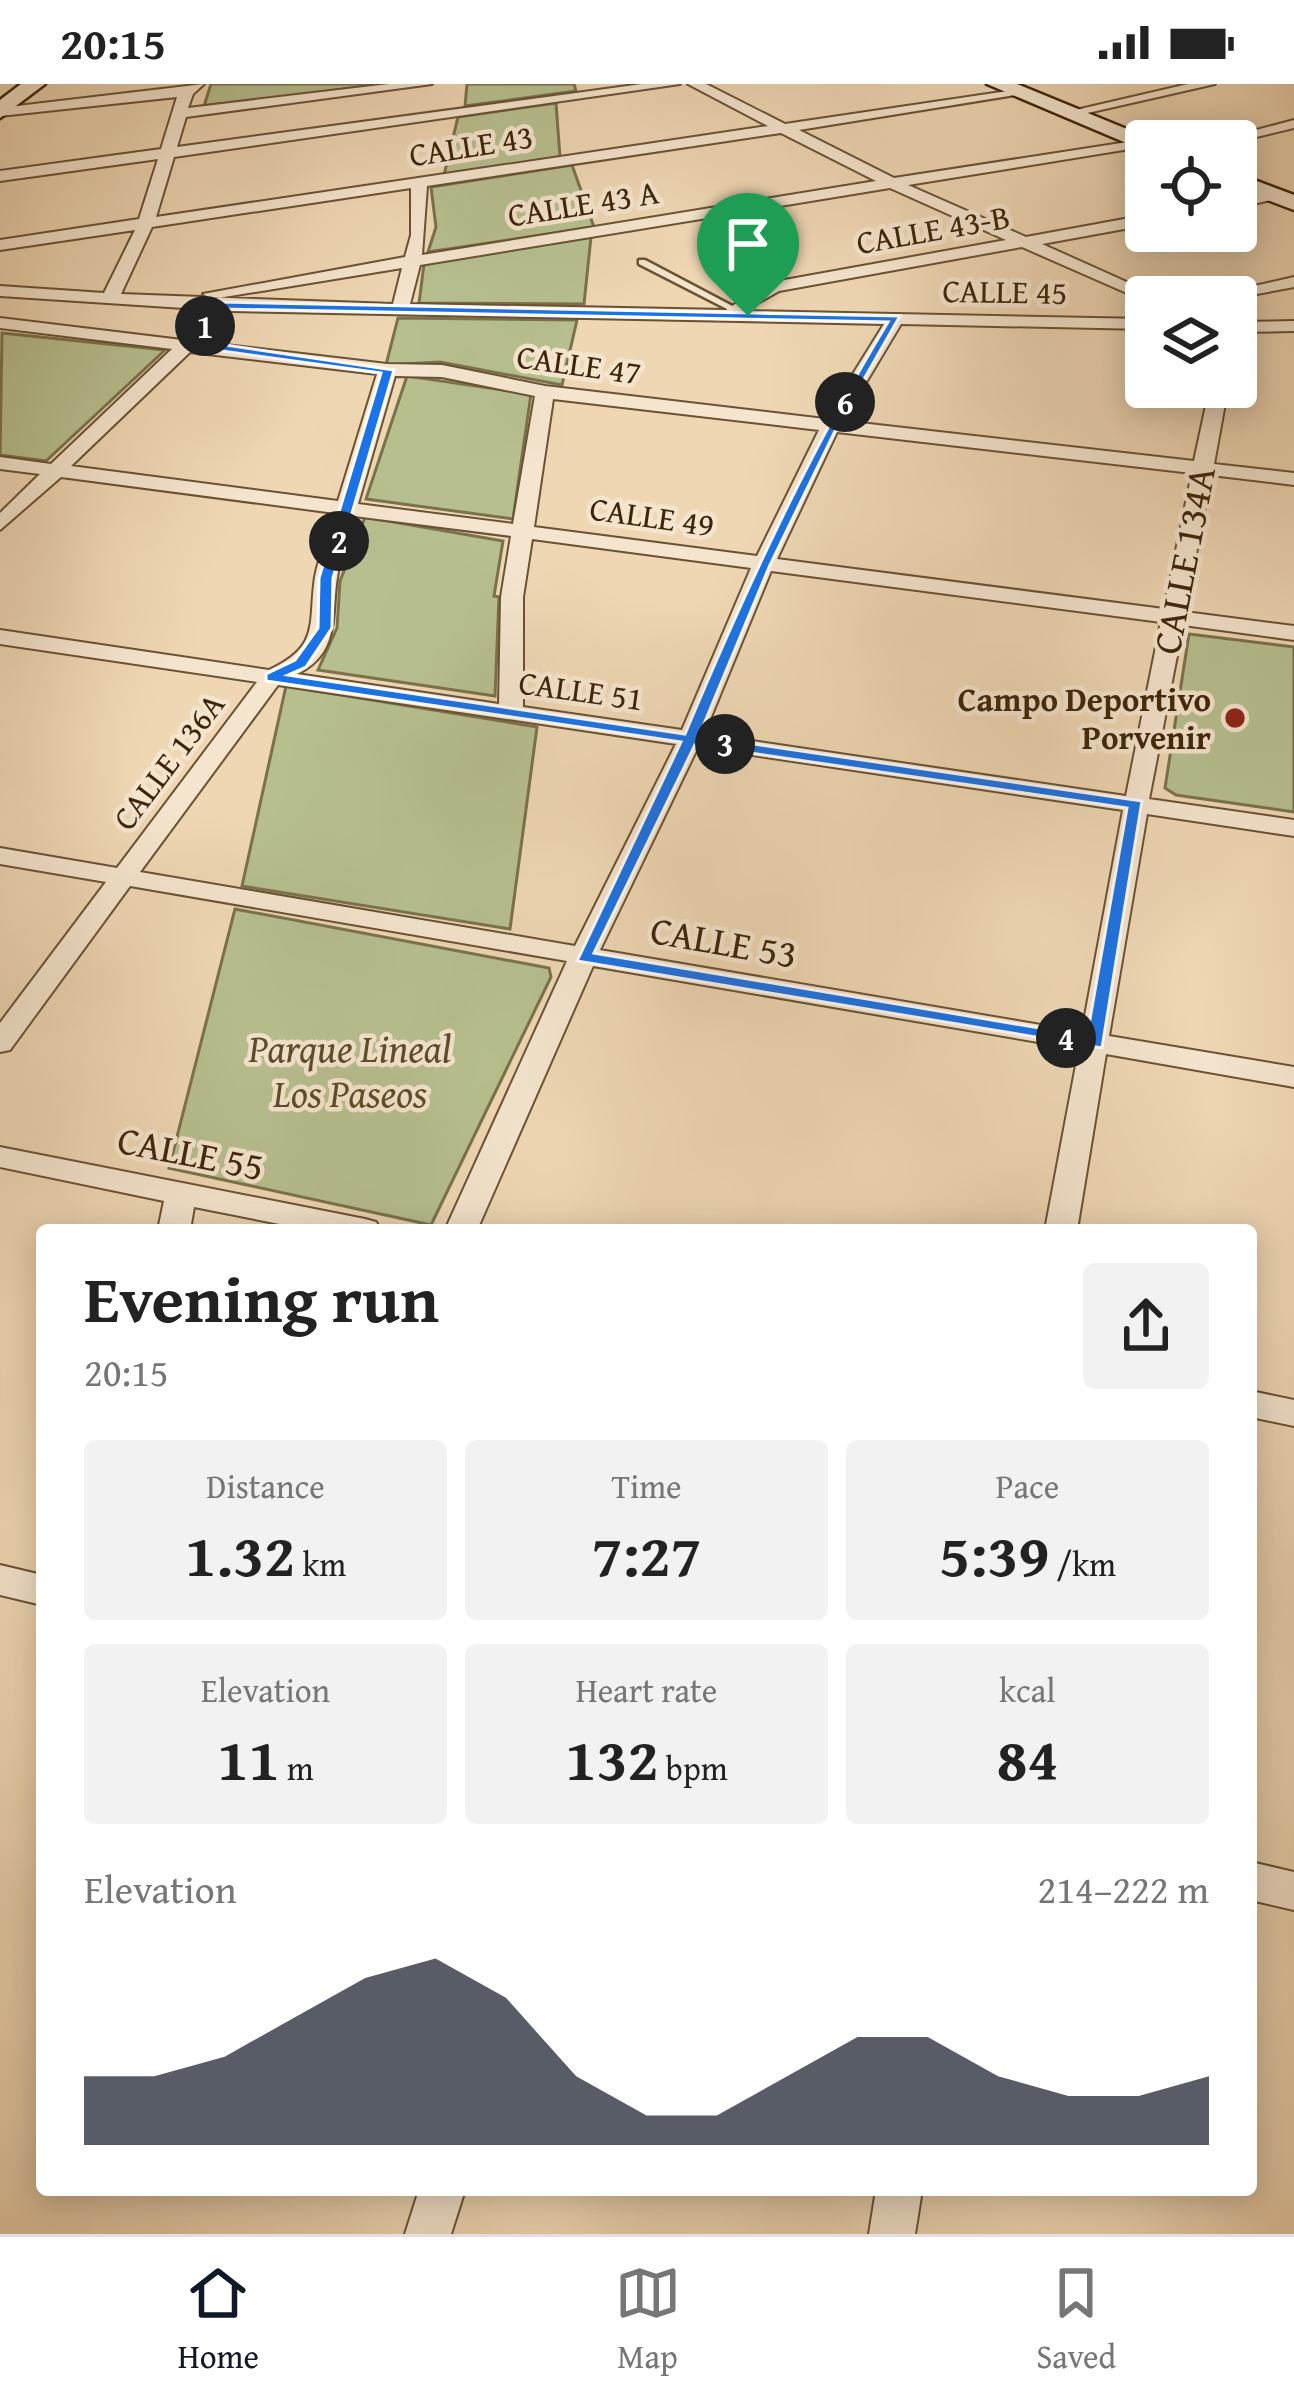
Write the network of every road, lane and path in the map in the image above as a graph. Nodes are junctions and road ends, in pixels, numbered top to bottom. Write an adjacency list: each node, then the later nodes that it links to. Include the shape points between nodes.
1 (34, 84): 10 (main road)
2 (425, 84): 11 (street)
3 (673, 84): 19 (street, via 448,107)
4 (695, 84): 15 (street)
5 (998, 84): 8 (main road)
6 (1208, 84): 9 (street)
7 (192, 88): 10 (street); 11 (street)
8 (1027, 89): 9 (main road); 12 (main road); 15 (street, CALLE 43)
9 (1094, 108): 12 (street); 13 (main road)
10 (0, 112)
11 (184, 112): 19 (street)
12 (1070, 113): 17 (main road)
13 (1125, 120)
14 (1294, 124): 16 (street)
15 (786, 128): 22 (street); 23 (street, CALLE 43)
16 (1257, 133)
17 (1125, 135)
18 (1125, 145): 22 (street, CALLE 43 A)
19 (170, 153): 20 (street); 28 (street)
20 (0, 176)
21 (1257, 177): 25 (main road)
22 (892, 183): 29 (street); 31 (street, CALLE 43 A)
23 (419, 184): 28 (street, CALLE 43); 31 (street)
24 (1257, 186): 25 (main road)
25 (1287, 195): 26 (street)
26 (1257, 200)
27 (1125, 224): 29 (street, CALLE 43-B)
28 (146, 225): 30 (street, CALLE 43); 37 (street)
29 (1034, 242): 34 (street); 41 (street, CALLE 43-B, via 773,286)
30 (0, 245)
31 (412, 261): 38 (street, CALLE 43 A); 40 (street)
32 (642, 262): 41 (lane)
33 (1294, 282): 35 (street)
34 (1125, 285)
35 (1257, 289)
36 (0, 291): 37 (street, CALLE 45)
37 (110, 298): 38 (street, CALLE 45)
38 (176, 303): 39 (street, CALLE 45)
39 (219, 305): 40 (street, CALLE 45); 47 (street)
40 (400, 309): 41 (street, CALLE 45)
41 (741, 312): 42 (street, CALLE 45)
42 (896, 319): 44 (street, CALLE 45); 51 (street)
43 (0, 323): 47 (street, CALLE 47)
44 (1125, 324)
45 (1257, 326): 46 (street)
46 (1294, 326)
47 (190, 343): 48 (street, CALLE 47); 54 (street)
48 (388, 370): 49 (street, CALLE 47, via 442,371); 56 (street, CALLE 136A)
49 (545, 392): 51 (street, CALLE 47); 58 (street)
50 (1214, 408): 53 (street, CALLE 134A)
51 (831, 425): 53 (street, CALLE 47); 59 (street)
52 (0, 463): 54 (street, CALLE 49)
53 (1201, 467): 55 (street, CALLE 47); 60 (street, CALLE 134A)
54 (56, 470): 56 (street, CALLE 49); 57 (street)
55 (1294, 478)
56 (350, 508): 58 (street, CALLE 49); 63 (street, CALLE 136A, via 326,578 325,628 300,664)
57 (0, 524)
58 (526, 531): 59 (street, CALLE 49); 64 (street, via 512,597)
59 (763, 565): 60 (street, CALLE 49); 65 (street)
60 (1172, 616): 61 (street, CALLE 49); 66 (street, CALLE 134A)
61 (1294, 633)
62 (0, 637): 63 (street, CALLE 51)
63 (272, 677): 64 (street, CALLE 51); 69 (street, CALLE 136A)
64 (511, 712): 65 (street, CALLE 51)
65 (690, 739): 66 (street, CALLE 51); 70 (street)
66 (1136, 805): 67 (street, CALLE 51); 72 (street, CALLE 134A)
67 (1294, 828)
68 (0, 856): 69 (street, CALLE 53)
69 (123, 878): 70 (street, CALLE 53); 71 (street, CALLE 136A)
70 (584, 957): 72 (street, CALLE 53); 78 (street)
71 (0, 1043)
72 (1095, 1043): 73 (street, CALLE 53); 79 (street, CALLE 134A)
73 (1294, 1077)
74 (0, 1157): 75 (street, CALLE 55)
75 (181, 1193): 76 (street); 77 (street, CALLE 55)
76 (175, 1224)
77 (335, 1224)
78 (464, 1224)
79 (1062, 1224)
80 (1257, 1406): 81 (street)
81 (1294, 1413)
82 (0, 1580): 83 (street)
83 (36, 1589)
84 (1257, 1882): 85 (street)
85 (1294, 1891)
86 (440, 2196): 88 (street)
87 (898, 2196): 89 (street)
88 (428, 2234)
89 (892, 2234)

